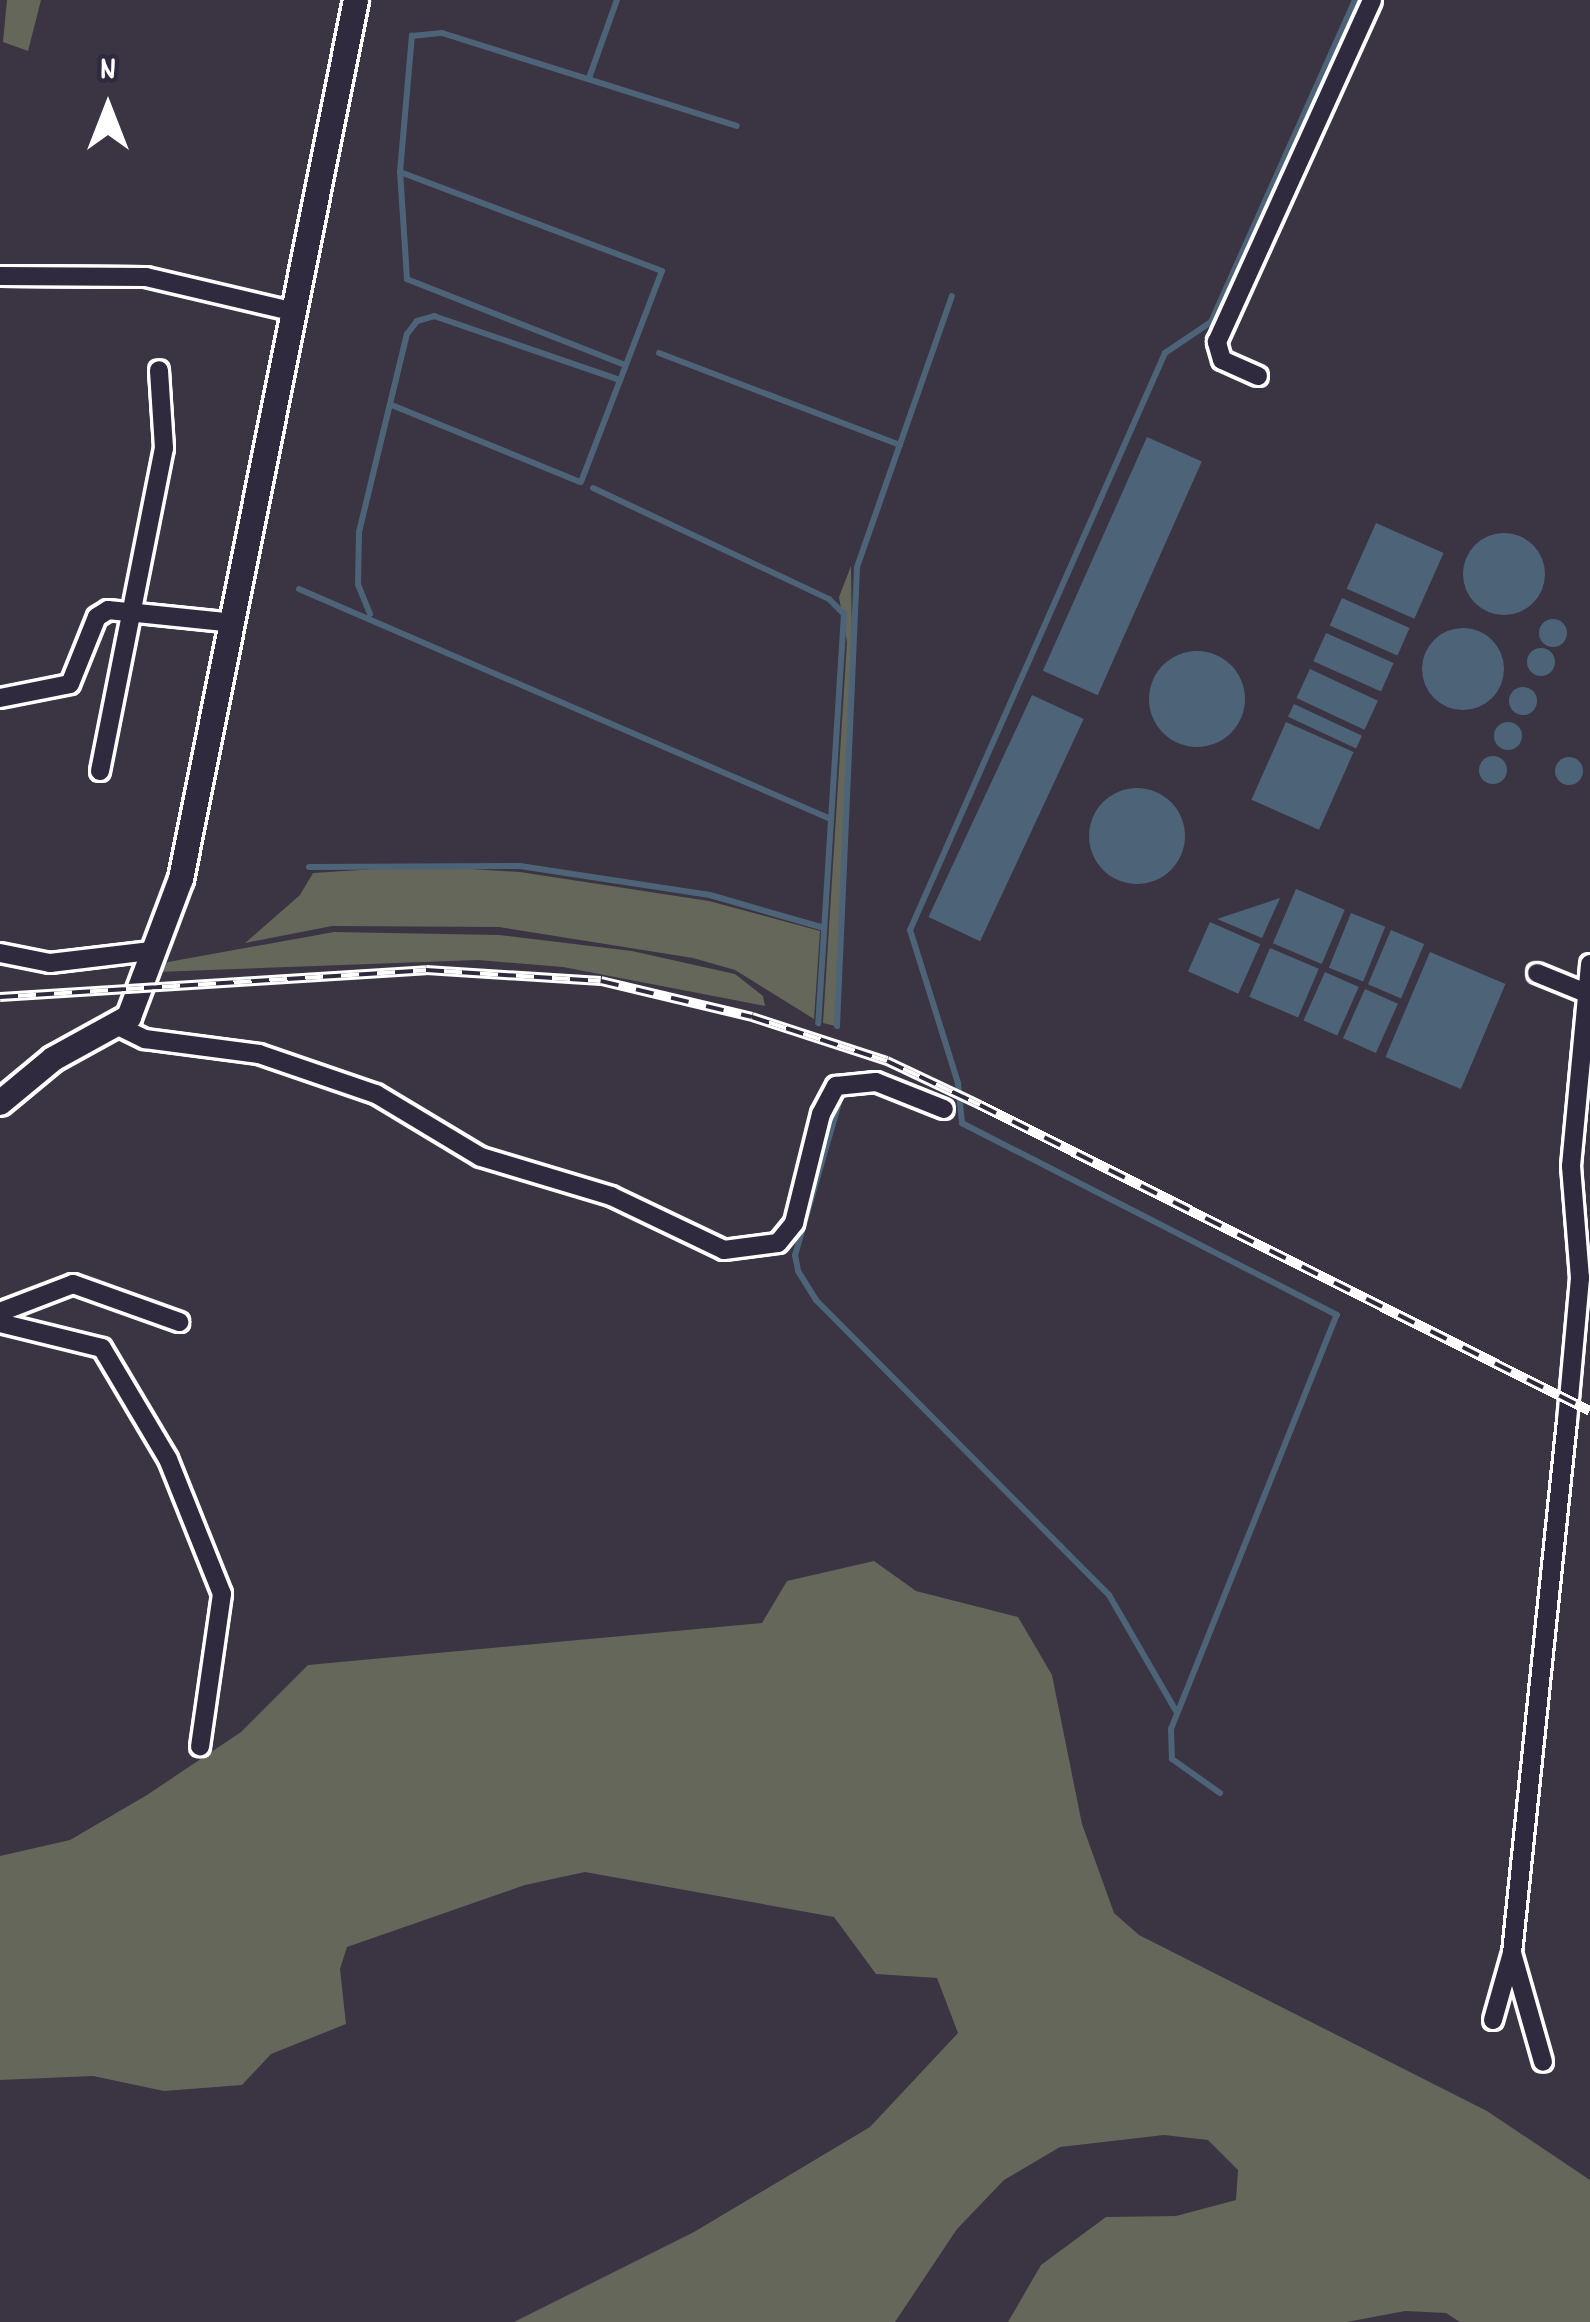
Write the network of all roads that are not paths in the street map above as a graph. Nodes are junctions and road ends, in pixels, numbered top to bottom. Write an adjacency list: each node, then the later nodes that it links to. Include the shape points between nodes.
1 (356, 0): 4 (street)
2 (1372, 0): 6 (street, via 1217,342 1222,360)
3 (0, 276): 4 (street, via 124,274)
4 (295, 312): 8 (street)
5 (159, 370): 7 (street, via 164,448)
6 (1258, 376)
7 (132, 611): 8 (street); 9 (street, via 97,616 70,684); 10 (street)
8 (234, 623): 11 (street, via 190,848)
9 (0, 698)
10 (100, 771)
11 (151, 952): 12 (street, via 50,963); 16 (street, via 129,1017)
12 (0, 953)
13 (1590, 964): 15 (street)
14 (1537, 973): 15 (street)
15 (1586, 993): 23 (street, via 1571,1166 1580,1277)
16 (118, 1026): 17 (street, via 52,1059); 18 (street, via 145,1039 259,1054 376,1094 481,1157 610,1196 724,1250 778,1243 794,1222 820,1114 836,1086 876,1082)
17 (0, 1103)
18 (944, 1109)
19 (0, 1312): 20 (street, via 73,1284)
20 (179, 1322)
21 (0, 1323): 22 (street, via 102,1348 117,1361 178,1480 222,1594)
22 (200, 1746)
23 (1512, 1953): 24 (street); 25 (street)
24 (1493, 2020)
25 (1543, 2062)

